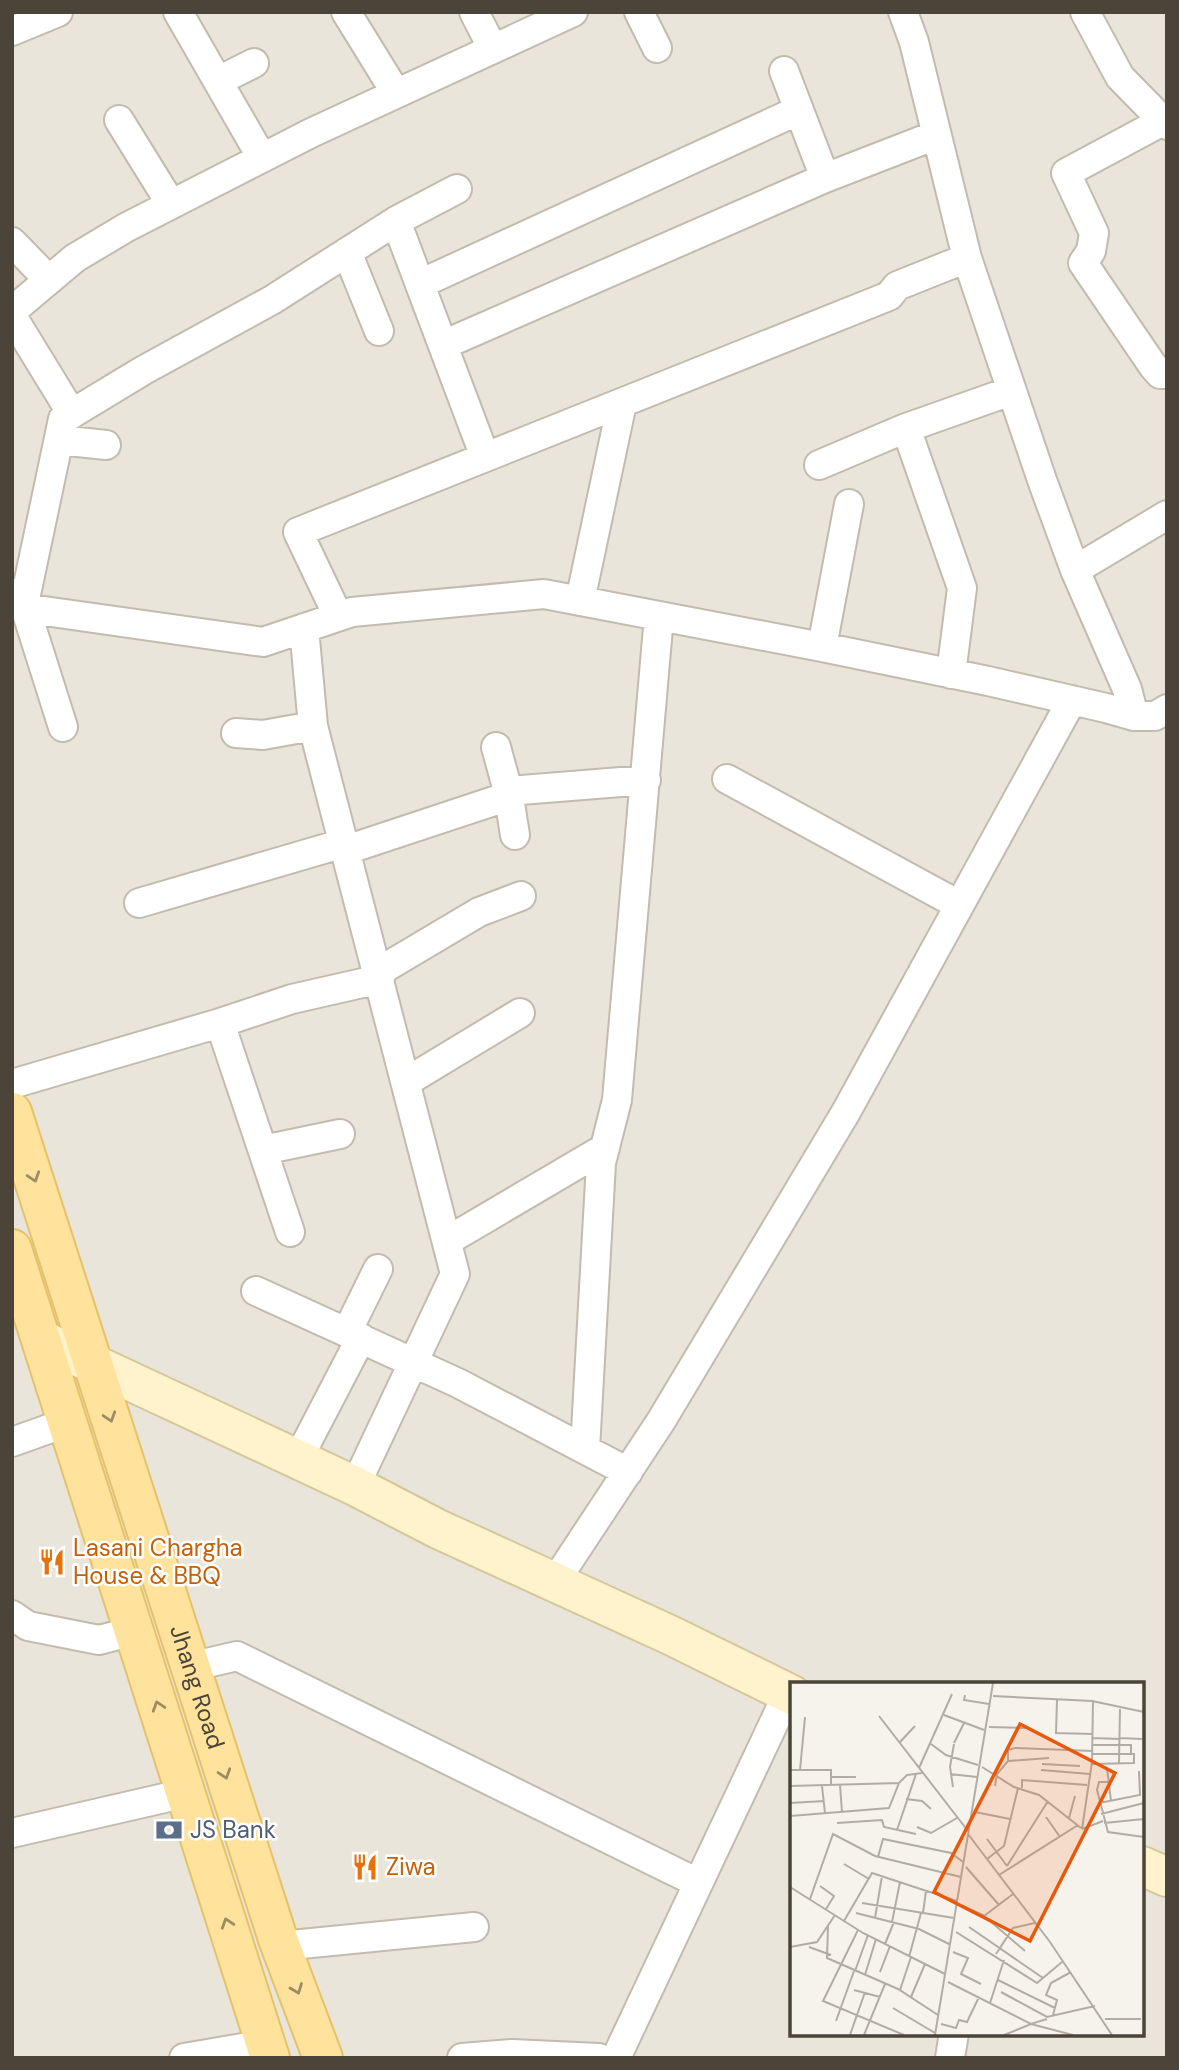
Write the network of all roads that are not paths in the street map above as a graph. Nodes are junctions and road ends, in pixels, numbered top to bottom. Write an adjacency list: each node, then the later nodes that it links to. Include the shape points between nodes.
1 (58, 12): 9 (street)
2 (178, 12): 14 (street)
3 (346, 12): 15 (street)
4 (474, 12): 11 (street)
5 (573, 12): 11 (street)
6 (639, 12): 10 (street)
7 (1085, 12): 18 (street, via 1120,78)
8 (913, 16): 19 (street, via 914,42)
9 (12, 31)
10 (657, 48)
11 (493, 49): 15 (street)
12 (254, 63): 14 (street)
13 (784, 71): 16 (street)
14 (218, 81): 20 (street)
15 (396, 93): 20 (street)
16 (799, 110): 21 (street); 29 (street)
17 (119, 120): 23 (street)
18 (1165, 123): 34 (street, via 1066,173 1094,233 1083,263 1153,366)
19 (936, 135): 21 (street); 27 (street)
20 (262, 158): 23 (street)
21 (825, 178): 33 (street)
22 (457, 189): 24 (street)
23 (171, 204): 28 (street, via 75,258)
24 (396, 221): 26 (street); 29 (street)
25 (12, 242): 28 (street)
26 (347, 252): 32 (street); 37 (street)
27 (967, 258): 35 (street); 36 (street, via 897,286 888,296)
28 (49, 280): 30 (street)
29 (420, 284): 33 (street)
30 (12, 311)
31 (12, 316): 37 (street)
32 (379, 331)
33 (443, 345): 41 (street)
34 (1167, 374)
35 (1012, 391): 38 (street); 45 (street)
36 (622, 403): 41 (street); 47 (street)
37 (72, 414): 39 (street, via 63,419)
38 (906, 428): 42 (street); 52 (street, via 961,588)
39 (59, 440): 40 (street); 46 (street)
40 (106, 445)
41 (485, 457): 48 (street, via 298,532)
42 (819, 465)
43 (849, 504): 51 (street)
44 (1167, 515): 45 (street)
45 (1075, 570): 55 (street, via 1127,689)
46 (18, 599): 50 (street, via 30,609 262,642); 57 (street)
47 (580, 601): 48 (street, via 544,594); 49 (street)
48 (338, 616): 50 (street)
49 (659, 616): 51 (street); 61 (street)
50 (304, 628): 56 (street)
51 (822, 647): 52 (street)
52 (951, 674): 53 (street)
53 (1072, 700): 55 (street); 67 (street)
54 (1167, 709): 55 (street, via 1154,716)
55 (1134, 716)
56 (313, 726): 58 (street, via 262,736); 64 (street)
57 (63, 727)
58 (236, 733)
59 (496, 747): 62 (street)
60 (727, 779): 67 (street)
61 (646, 780): 62 (street); 75 (street, via 617,1100)
62 (508, 794): 63 (street); 64 (street)
63 (515, 835)
64 (345, 847): 66 (street); 68 (street)
65 (521, 896): 68 (street, via 480,912)
66 (139, 903)
67 (959, 905): 90 (street, via 846,1112)
68 (379, 976): 70 (street); 71 (street)
69 (520, 1013): 71 (street)
70 (220, 1023): 72 (street); 76 (street)
71 (406, 1082): 78 (street)
72 (12, 1084)
73 (12, 1112): 85 (main road, Jhang Road, one-way to 85)
74 (340, 1134): 76 (street)
75 (605, 1148): 78 (street); 88 (street)
76 (262, 1150): 77 (street)
77 (290, 1232)
78 (447, 1241): 84 (street, via 455,1274)
79 (12, 1249): 82 (main road, Jhang Road)
80 (378, 1269): 83 (street)
81 (256, 1291): 83 (street)
82 (28, 1315): 85 (main road); 86 (main road, Jhang Road)
83 (354, 1335): 84 (street); 89 (street)
84 (414, 1362): 88 (street); 91 (street)
85 (92, 1363): 89 (main road); 95 (main road, Jhang Road, one-way to 95)
86 (68, 1422): 87 (street); 94 (main road, Jhang Road)
87 (12, 1442)
88 (585, 1449): 90 (street)
89 (298, 1459): 91 (main road)
90 (628, 1472): 92 (street)
91 (355, 1486): 92 (main road)
92 (554, 1583): 96 (main road)
93 (12, 1615): 94 (street, via 28,1626 99,1640)
94 (134, 1631): 97 (main road, Jhang Road, one-way to 94)
95 (191, 1667): 99 (street, via 237,1656); 101 (main road, Jhang Road, one-way to 101)
96 (790, 1694): 99 (street)
97 (186, 1793): 98 (street); 103 (main road, Jhang Road, one-way to 97)
98 (12, 1833)
99 (698, 1883): 108 (street)
100 (474, 1927): 101 (street)
101 (281, 1946): 105 (main road, Jhang Road, one-way to 105)
102 (954, 2035): 109 (street)
103 (268, 2051): 104 (street)
104 (184, 2058)
105 (323, 2058)
106 (462, 2058): 107 (street, via 512,2054)
107 (599, 2058)
108 (616, 2058)
109 (950, 2058)

